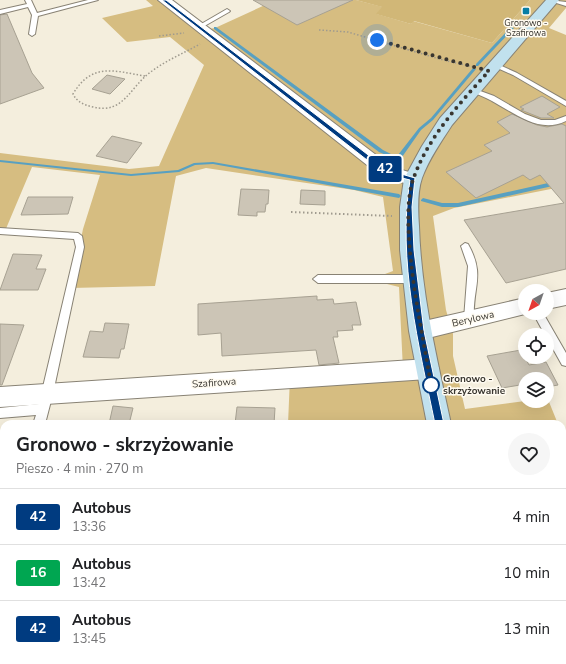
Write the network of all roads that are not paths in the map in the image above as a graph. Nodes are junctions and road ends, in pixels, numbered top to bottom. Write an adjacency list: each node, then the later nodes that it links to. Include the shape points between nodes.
1 (95, 0): 8 (lane)
2 (164, 0): 9 (street)
3 (552, 0): 5 (lane); 11 (street)
4 (29, 2): 7 (lane); 8 (lane)
5 (566, 4)
6 (227, 11): 9 (lane)
7 (0, 12)
8 (35, 15): 10 (lane)
9 (205, 32): 15 (street, via 378,165)
10 (32, 34)
11 (492, 68): 12 (street); 13 (lane, via 515,74)
12 (472, 90): 14 (lane, via 490,96 537,122 552,124); 15 (street, via 437,133)
13 (566, 104)
14 (566, 118)
15 (413, 179): 19 (street, via 409,217)
16 (0, 231): 29 (lane, via 78,236 80,247)
17 (465, 246): 23 (lane, via 473,266 468,306)
18 (318, 279): 19 (lane)
19 (413, 279): 25 (street)
20 (566, 297): 21 (street)
21 (554, 300)
22 (518, 308): 23 (street, Berylowa)
23 (469, 320): 25 (street, Berylowa)
24 (542, 320): 26 (lane)
25 (420, 331): 27 (street)
26 (566, 362)
27 (428, 369): 29 (street, Szafirowa); 32 (street)
28 (0, 397): 29 (street, Szafirowa)
29 (46, 401): 30 (lane); 31 (lane)
30 (0, 413)
31 (40, 420)
32 (438, 420)

